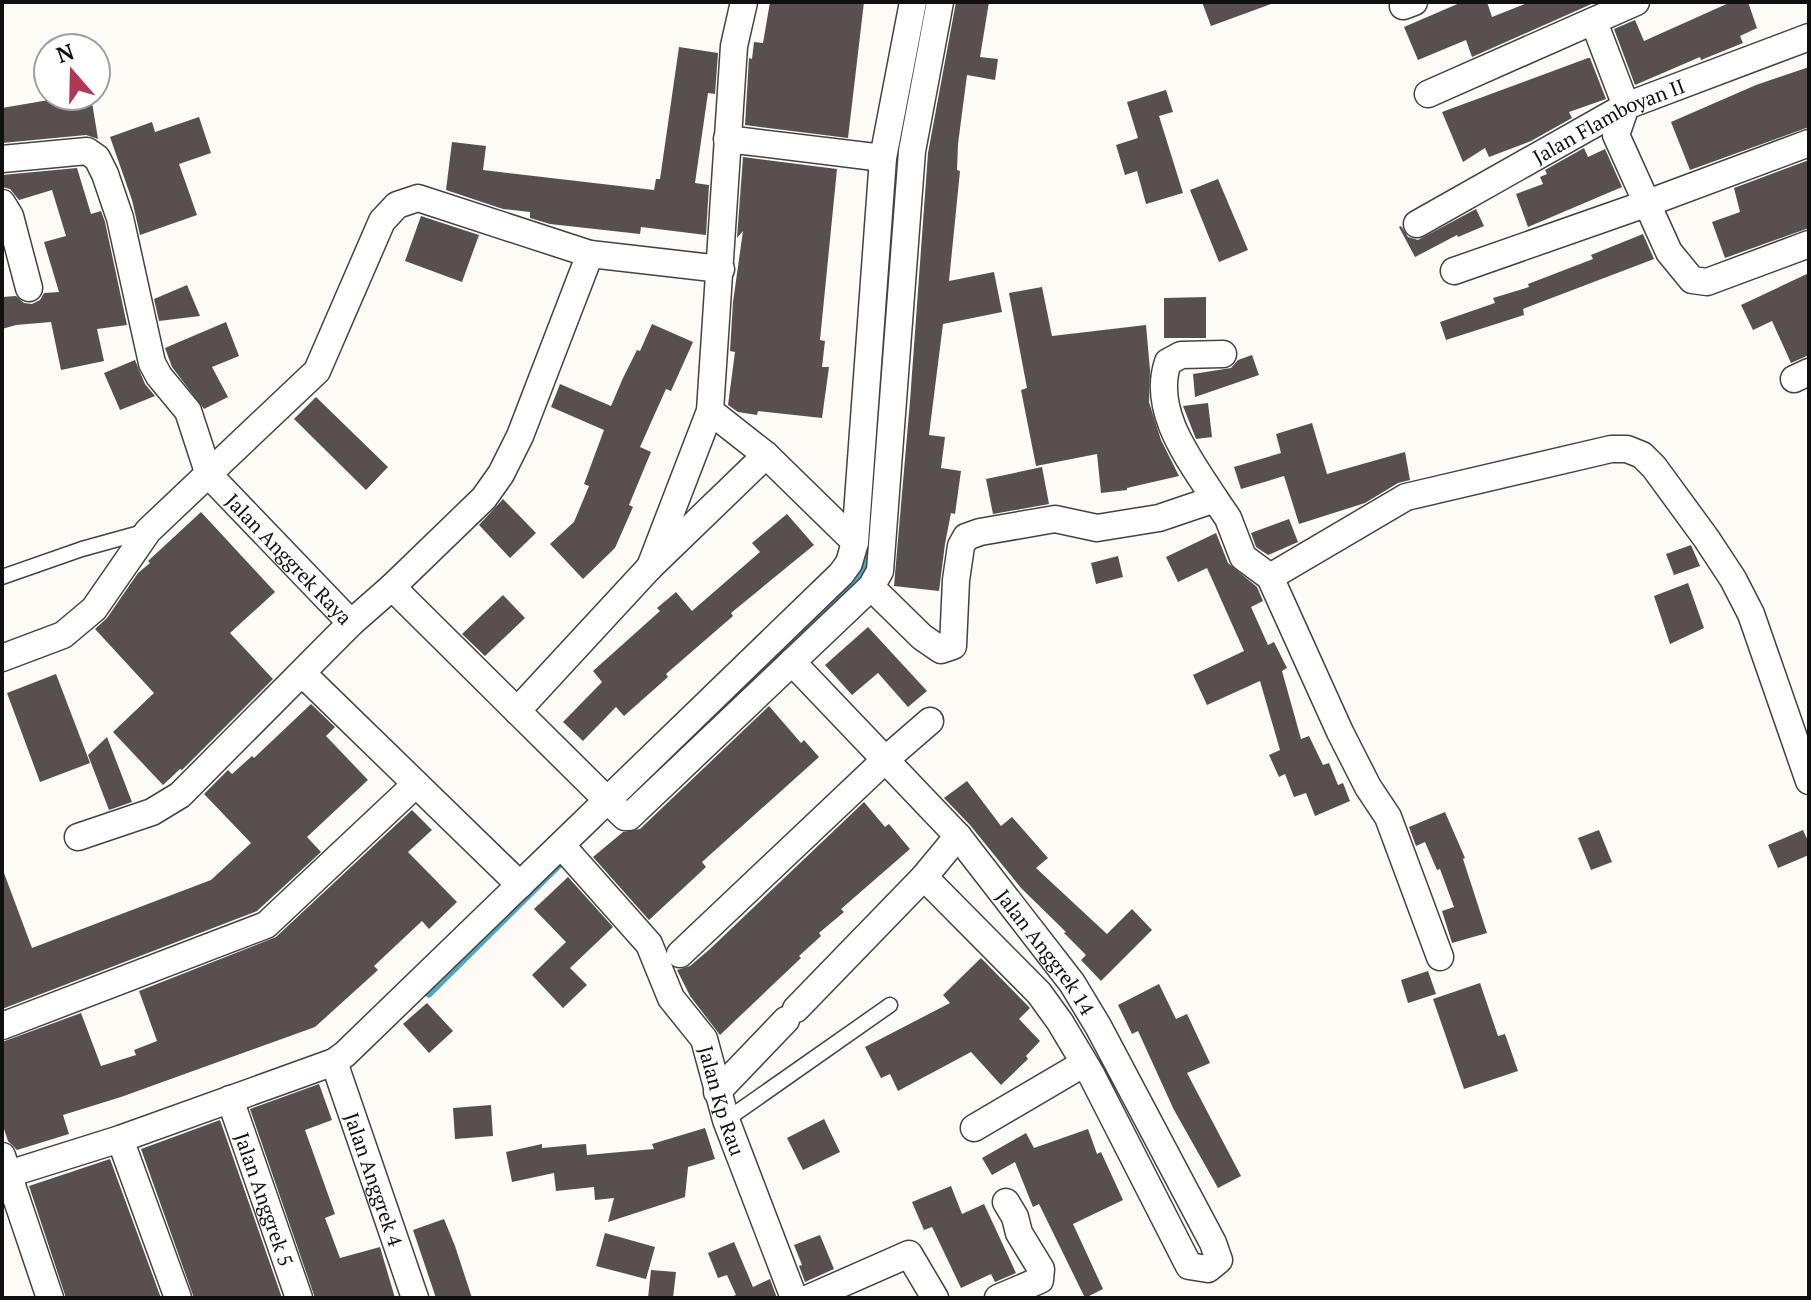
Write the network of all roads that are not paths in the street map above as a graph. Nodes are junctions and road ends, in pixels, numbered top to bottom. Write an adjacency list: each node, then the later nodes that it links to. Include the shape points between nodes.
1 (744, 2): 9 (street, via 734,46)
2 (913, 2): 11 (street)
3 (940, 2): 32 (street, via 912,151 880,571)
4 (1636, 2): 5 (street)
5 (1594, 22): 7 (street); 8 (street)
6 (1809, 37): 8 (street, Jalan Flamboyan II)
7 (1428, 94)
8 (1626, 106): 14 (street, via 1616,135); 15 (street, Jalan Flamboyan II)
9 (727, 139): 11 (street); 18 (street)
10 (1809, 143): 14 (street)
11 (883, 158): 27 (street)
12 (2, 159): 24 (street, via 87,151 97,158 120,218 152,363 188,411)
13 (2, 203): 20 (street)
14 (1648, 203): 16 (street, via 1669,252 1692,280 1707,282); 19 (street)
15 (1417, 224)
16 (1809, 244)
17 (590, 254): 18 (street); 24 (street, via 418,198 397,205 382,221 317,371); 31 (street, Jalan Anggrek Raya, via 501,474 484,498)
18 (721, 269): 22 (street)
19 (1454, 271)
20 (29, 288)
21 (1223, 354): 25 (street, via 1181,355 1168,362 1164,373 1178,444)
22 (710, 411): 23 (street); 28 (street)
23 (766, 455): 27 (street); 28 (street)
24 (209, 475): 26 (street, Jalan Anggrek Raya); 33 (street, Jalan Anggrek Raya)
25 (1215, 499): 30 (street, via 1243,557); 32 (street, via 1159,518 1097,528 1055,519 966,537 956,580 953,646 941,650)
26 (148, 531): 29 (lane); 34 (street, Jalan Anggrek Raya, via 94,609 63,635)
27 (855, 542): 42 (street, via 841,574)
28 (650, 567): 37 (street)
29 (2, 577)
30 (1270, 577): 40 (street, via 1406,497 1627,449 1654,467 1733,579 1751,614); 49 (street, via 1340,732 1388,817)
31 (392, 587): 33 (street, Jalan Anggrek Raya); 37 (street)
32 (871, 587): 35 (street)
33 (351, 623): 36 (street)
34 (2, 658)
35 (792, 662): 39 (street, Jalan Anggrek 14); 42 (street, via 634,814 625,817)
36 (303, 674): 41 (street); 44 (street, via 180,795 152,812)
37 (517, 711): 42 (street)
38 (930, 721): 39 (street)
39 (885, 760): 43 (street, Jalan Anggrek 14); 48 (street)
40 (1809, 781)
41 (416, 784): 47 (street); 51 (street, via 266,925)
42 (607, 800): 45 (street)
43 (958, 836): 46 (street); 53 (street, Jalan Anggrek 14, via 1098,1026 1219,1260 1208,1269 1189,1266)
44 (78, 837)
45 (562, 846): 47 (street); 54 (street, Jalan Kp Rau, via 649,944 671,998 704,1039)
46 (924, 877): 53 (street, via 1039,993); 54 (street)
47 (520, 885): 52 (street, via 363,1040)
48 (680, 954)
49 (1440, 957)
50 (890, 1005): 56 (lane)
51 (2, 1026)
52 (334, 1062): 55 (street); 64 (street, Jalan Anggrek 4)
53 (1083, 1064): 57 (street)
54 (717, 1092): 56 (street, Jalan Kp Rau)
55 (230, 1099): 58 (street); 63 (street, Jalan Anggrek 5)
56 (726, 1120): 65 (street, Jalan Kp Rau)
57 (974, 1128)
58 (120, 1139): 59 (street); 62 (street)
59 (4, 1168): 61 (street)
60 (1006, 1202): 68 (street, via 1041,1269 1040,1280)
61 (50, 1298)
62 (178, 1298)
63 (299, 1298)
64 (415, 1298)
65 (794, 1298)
66 (809, 1298): 67 (street, via 909,1254)
67 (935, 1298)
68 (998, 1298)

